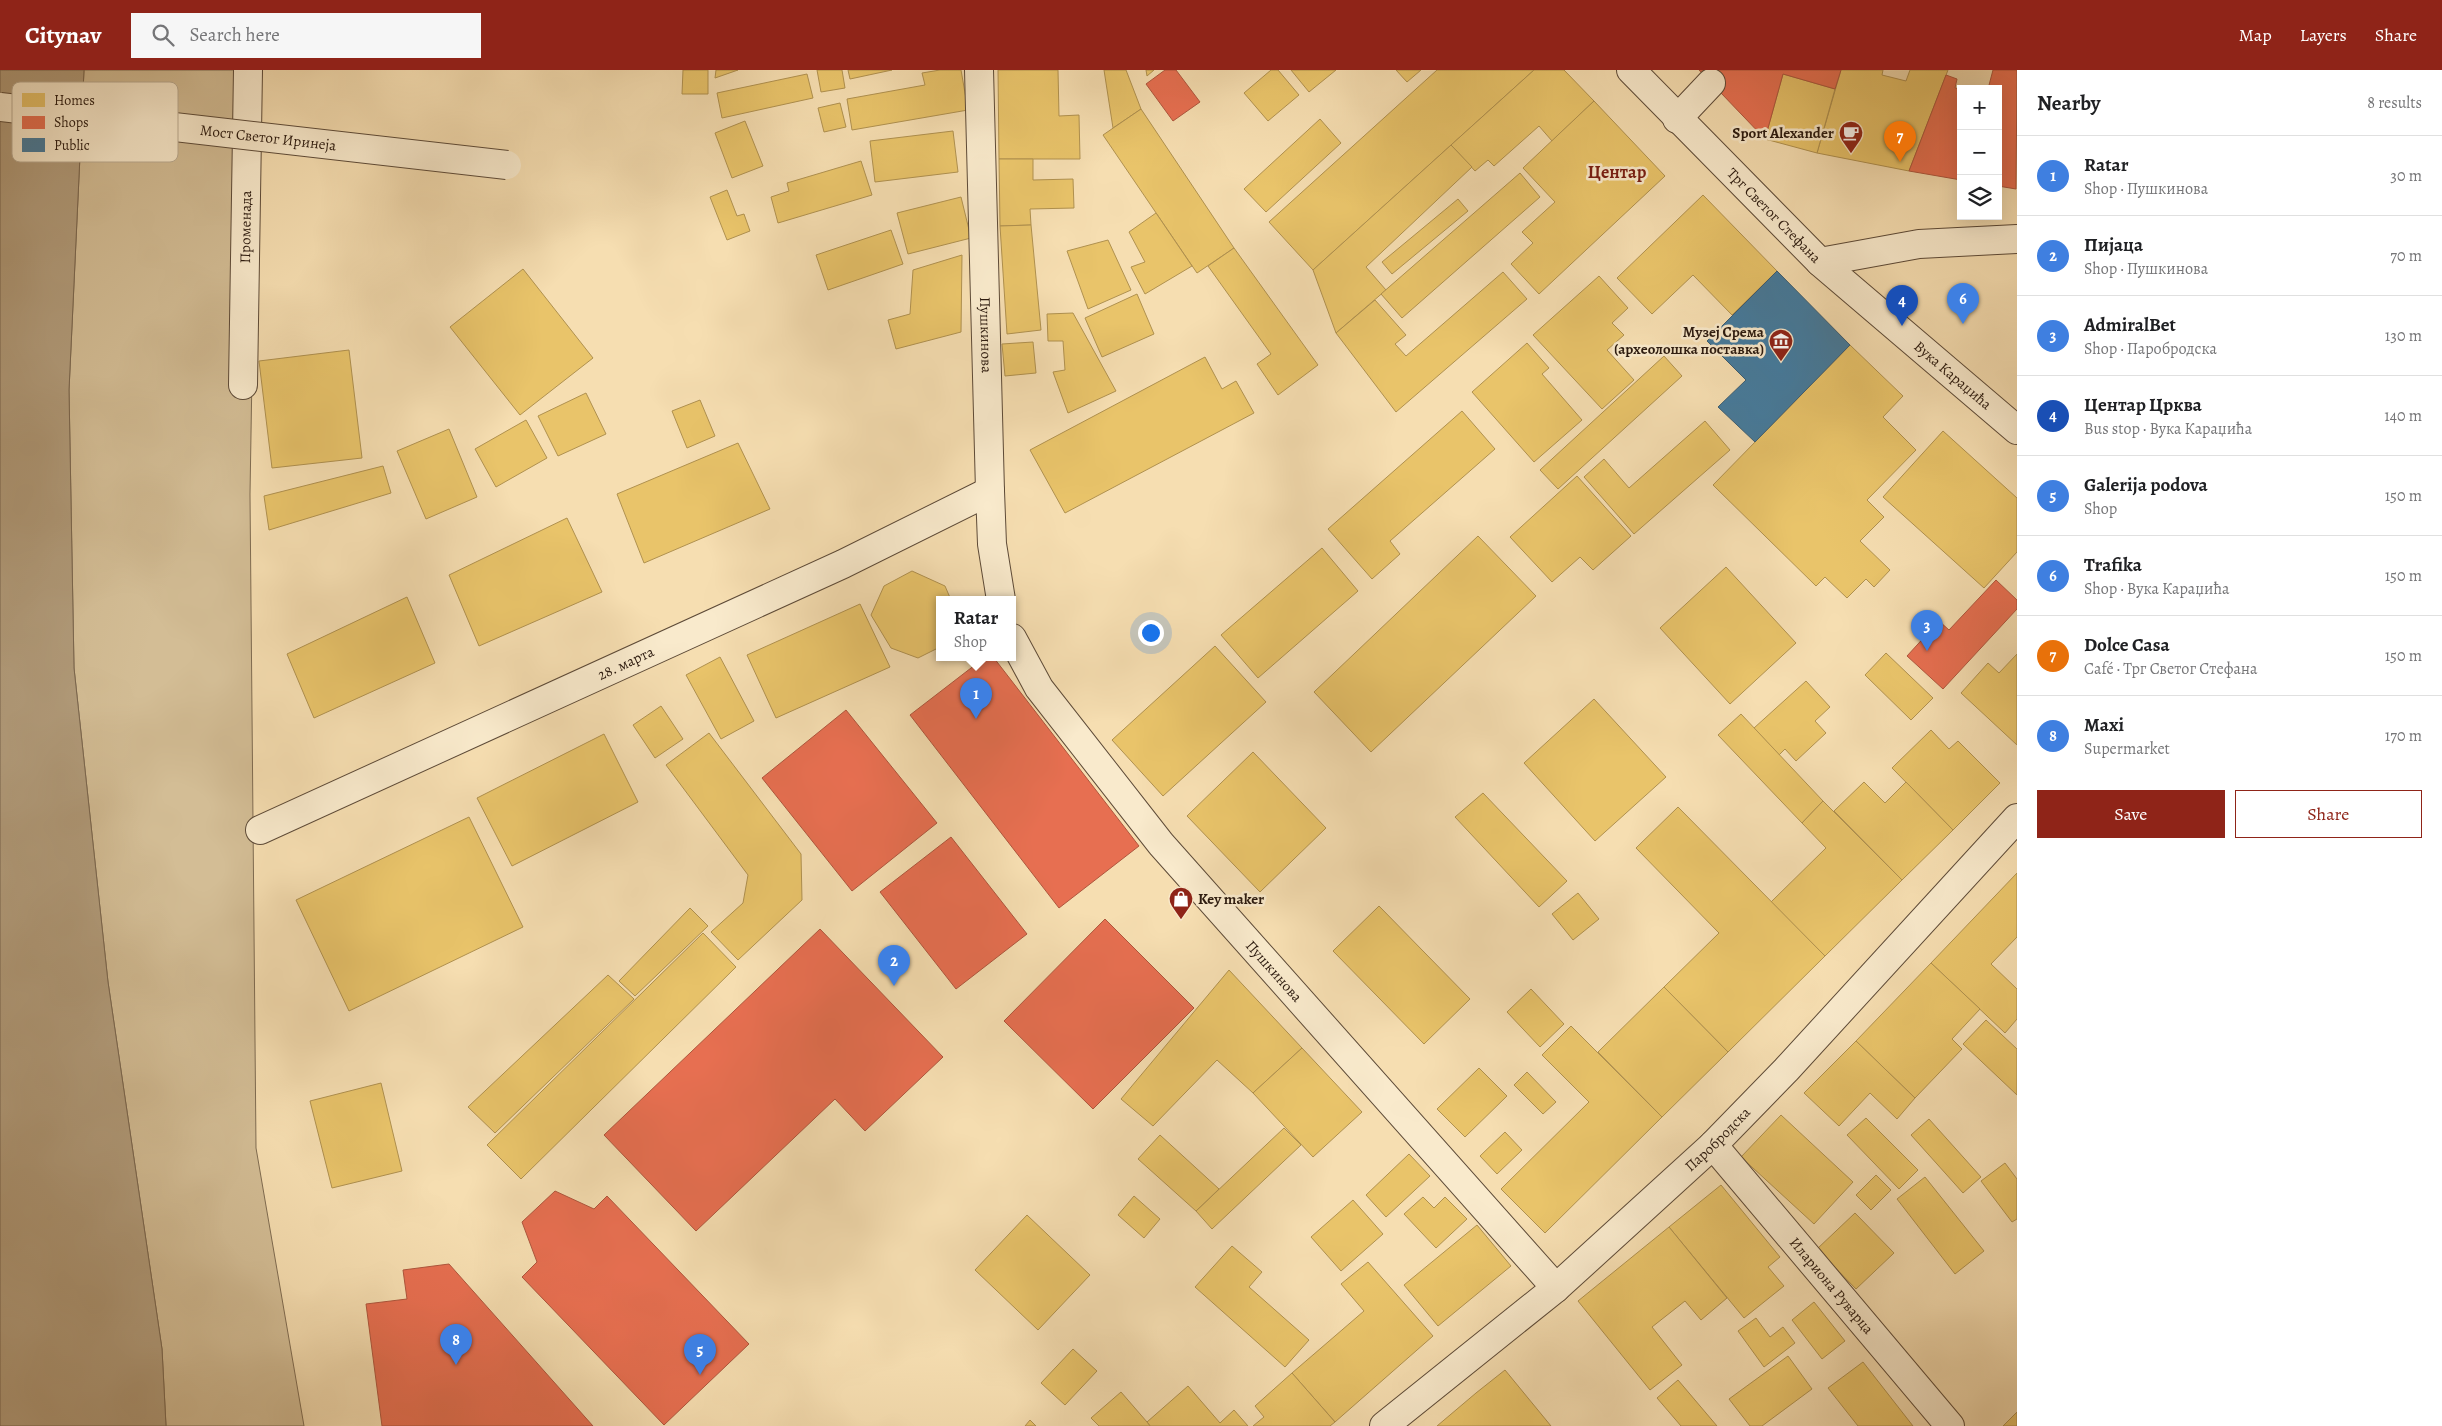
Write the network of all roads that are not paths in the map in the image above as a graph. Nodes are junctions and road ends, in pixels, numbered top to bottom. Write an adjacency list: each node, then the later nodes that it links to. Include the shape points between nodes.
1 (248, 70): 10 (street, Променада)
2 (979, 70): 12 (street, Пушкинова)
3 (1631, 70): 5 (street, Трг Светог Стефана)
4 (1712, 83): 5 (street)
5 (1677, 119): 9 (street, Трг Светог Стефана)
6 (178, 126): 7 (street, Мост Светог Иринеја, bridge)
7 (507, 165)
8 (2017, 239): 9 (street, Трг Светог Стефана, via 1919,244)
9 (1820, 262): 11 (street, Вука Караџића)
10 (243, 385)
11 (2017, 430)
12 (990, 491): 13 (street, Пушкинова, via 992,544); 16 (street, 28. марта, via 842,564)
13 (1000, 596)
14 (1016, 645): 18 (street, Пушкинова, via 1039,688 1161,844)
15 (2017, 818): 17 (street, Паробродска, via 1786,1070)
16 (260, 830)
17 (1713, 1144): 18 (street, Паробродска); 20 (street, Илариона Руварца)
18 (1556, 1288): 19 (street, Паробродска)
19 (1384, 1426)
20 (1950, 1426)

